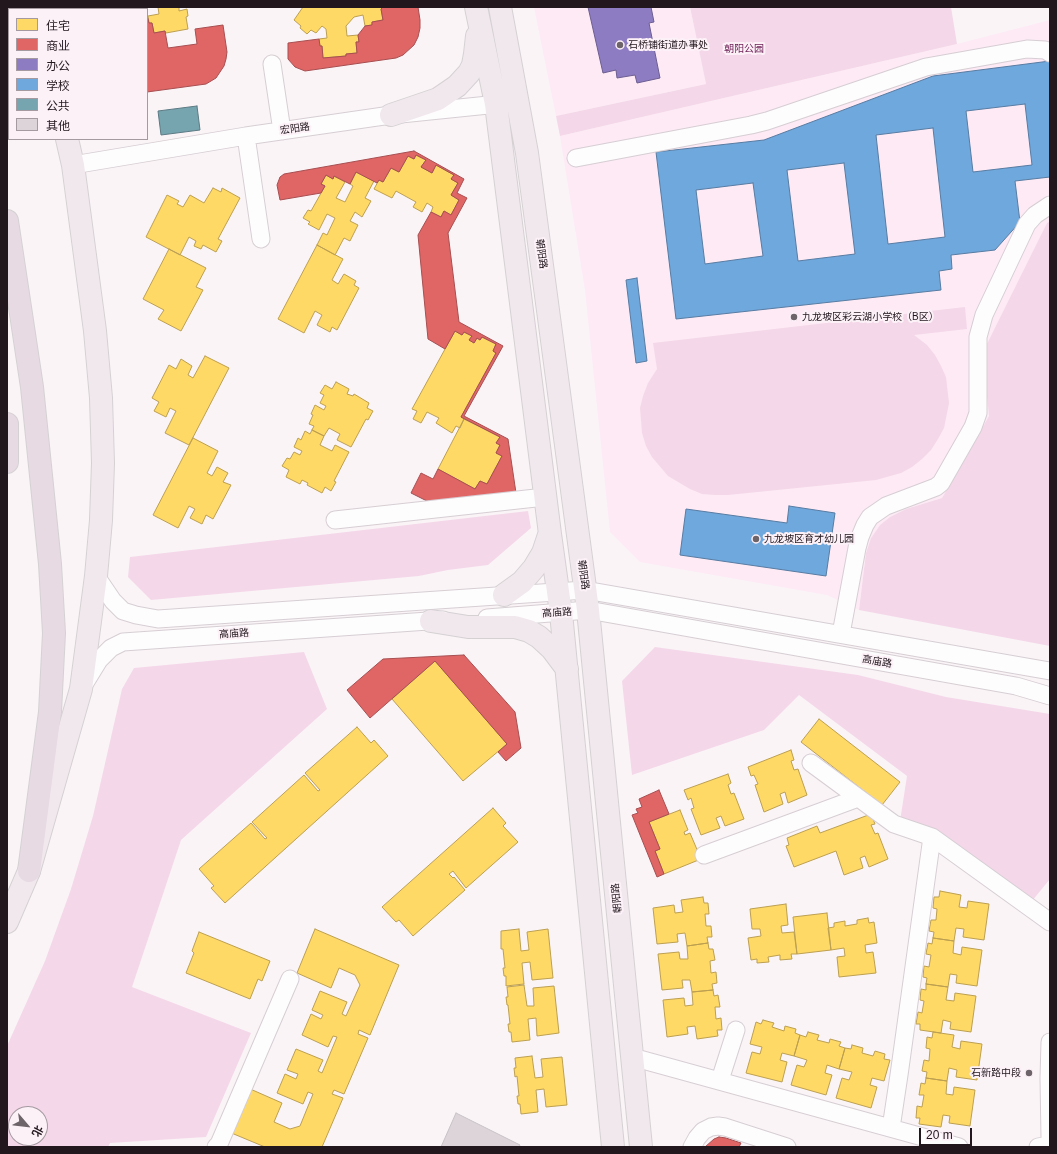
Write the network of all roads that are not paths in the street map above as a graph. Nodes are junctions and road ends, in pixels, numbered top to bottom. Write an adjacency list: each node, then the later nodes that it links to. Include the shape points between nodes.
1 (500, 7): 5 (main road, 朝阳路)
2 (478, 14): 6 (main road); 7 (main road, via 476,54 469,73 463,80 438,99)
3 (1050, 53): 11 (street, via 1045,50 1027,49 926,67 756,124)
4 (272, 64): 8 (street)
5 (518, 103): 6 (street, 宏阳路); 23 (main road, 朝阳路, via 527,153)
6 (496, 104): 7 (street, 宏阳路); 18 (main road)
7 (391, 115): 8 (street, 宏阳路)
8 (282, 131): 9 (street, 宏阳路)
9 (246, 136): 12 (street, 宏阳路); 15 (street)
10 (67, 140): 12 (main road)
11 (576, 158)
12 (73, 165): 21 (main road, via 95,331 101,398 104,463)
13 (1050, 205): 26 (street, via 1027,224 984,315 978,337 978,413 973,427 941,483 886,506 870,517 857,548)
14 (7, 221): 37 (highway, via 32,387 50,564 54,633 50,712)
15 (261, 239)
16 (7, 424): 17 (highway)
17 (7, 462)
18 (545, 497): 19 (street); 20 (main road)
19 (335, 520)
20 (550, 534): 22 (main road, via 534,568 522,582); 24 (main road)
21 (96, 576): 22 (street, 高庙路, via 123,610 158,619); 30 (main road)
22 (504, 595): 24 (street, 高庙路)
23 (587, 600): 24 (street, 高庙路); 26 (street, 高庙路); 29 (street, 高庙路); 43 (main road, 朝阳路)
24 (560, 602): 25 (street, 高庙路); 27 (main road)
25 (431, 621): 27 (main road, via 468,627 515,627 529,631 552,649); 30 (street, 高庙路, via 123,642 111,648 99,660)
26 (841, 634): 28 (street, 高庙路)
27 (567, 669): 49 (main road)
28 (1050, 671)
29 (1016, 686): 31 (street); 32 (street, 高庙路)
30 (81, 689): 37 (main road)
31 (1050, 693)
32 (1050, 696)
33 (811, 762): 34 (street)
34 (858, 798): 35 (street, via 894,824); 36 (street)
35 (932, 837): 39 (street); 45 (street)
36 (704, 854)
37 (29, 871): 38 (main road)
38 (7, 922)
39 (1050, 922)
40 (290, 979): 48 (street)
41 (736, 1030): 44 (street)
42 (1050, 1042): 46 (street)
43 (632, 1057): 44 (street); 50 (main road, 朝阳路)
44 (720, 1080): 45 (street)
45 (891, 1128): 53 (street)
46 (1050, 1138)
47 (1050, 1145): 54 (street)
48 (216, 1147)
49 (613, 1147)
50 (642, 1147)
51 (692, 1147): 52 (street, via 703,1132 718,1126)
52 (787, 1147)
53 (959, 1147)
54 (1038, 1147)

